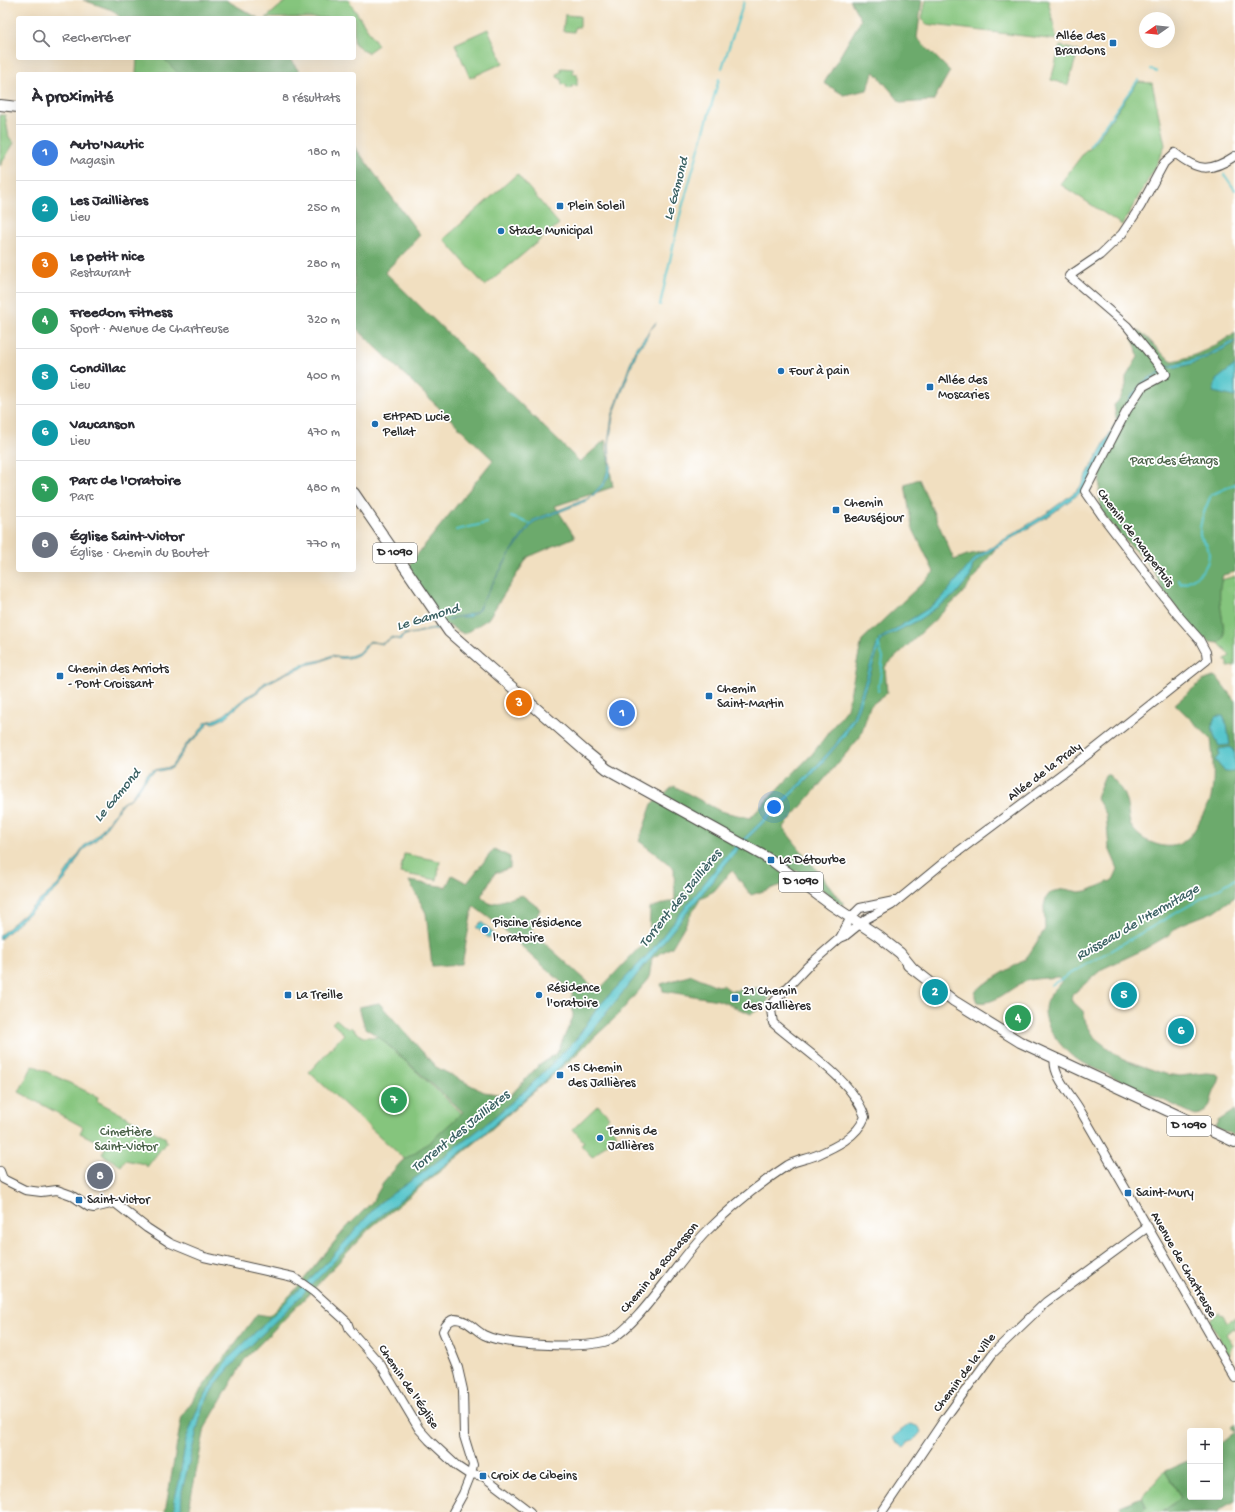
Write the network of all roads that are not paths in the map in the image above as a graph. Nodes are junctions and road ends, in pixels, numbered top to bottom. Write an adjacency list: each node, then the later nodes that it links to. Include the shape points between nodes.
1 (0, 105): 2 (main road)
2 (16, 107)
3 (1235, 156): 5 (street, Chemin de Maupertuis, via 1209,168 1188,163 1175,153 1164,163 1122,234 1100,255 1069,276 1127,326 1164,371 1142,387 1085,490 1177,614 1199,639)
4 (356, 496): 9 (main road, D 1090, via 449,632 603,766 742,843 785,870)
5 (1208, 660): 6 (street, Allée de la Praly)
6 (896, 900): 7 (street, Allée de la Praly); 8 (street, Allée de la Praly, via 885,910)
7 (871, 906): 8 (street, via 875,908); 9 (street, Allée de la Praly, via 860,908)
8 (875, 914): 9 (street, Allée de la Praly)
9 (855, 922): 10 (main road, D 1090, via 954,1001 1020,1042); 17 (street, Chemin de Rochasson, via 785,989 772,1004 771,1010 773,1023 851,1091 862,1107 865,1117 862,1126 847,1139 817,1155 790,1164 762,1182 700,1238 639,1314 613,1339 604,1343 575,1345 530,1344 484,1335 455,1319 449,1322 443,1331 458,1368 463,1390 464,1436 473,1465)
10 (1055, 1059): 11 (main road, D 1090); 15 (street, Avenue de Chartreuse, via 1054,1067 1058,1077)
11 (1144, 1100): 12 (main road, D 1090); 13 (main road, D 1090, via 1152,1108)
12 (1235, 1142)
13 (1235, 1149)
14 (2, 1175): 17 (street, Chemin de l'Église, via 25,1190 57,1190 71,1195 89,1207 115,1203 170,1243 204,1257 293,1277 347,1322 350,1330 381,1365 419,1429 458,1467)
15 (1148, 1227): 16 (street, Avenue de Chartreuse); 20 (street, Chemin de la Ville, via 1046,1302 993,1353)
16 (1235, 1378)
17 (471, 1474): 18 (street, Chemin de Rochasson); 19 (street, Chemin de l'Église, via 477,1474 490,1481)
18 (453, 1512)
19 (530, 1512)
20 (882, 1512)

